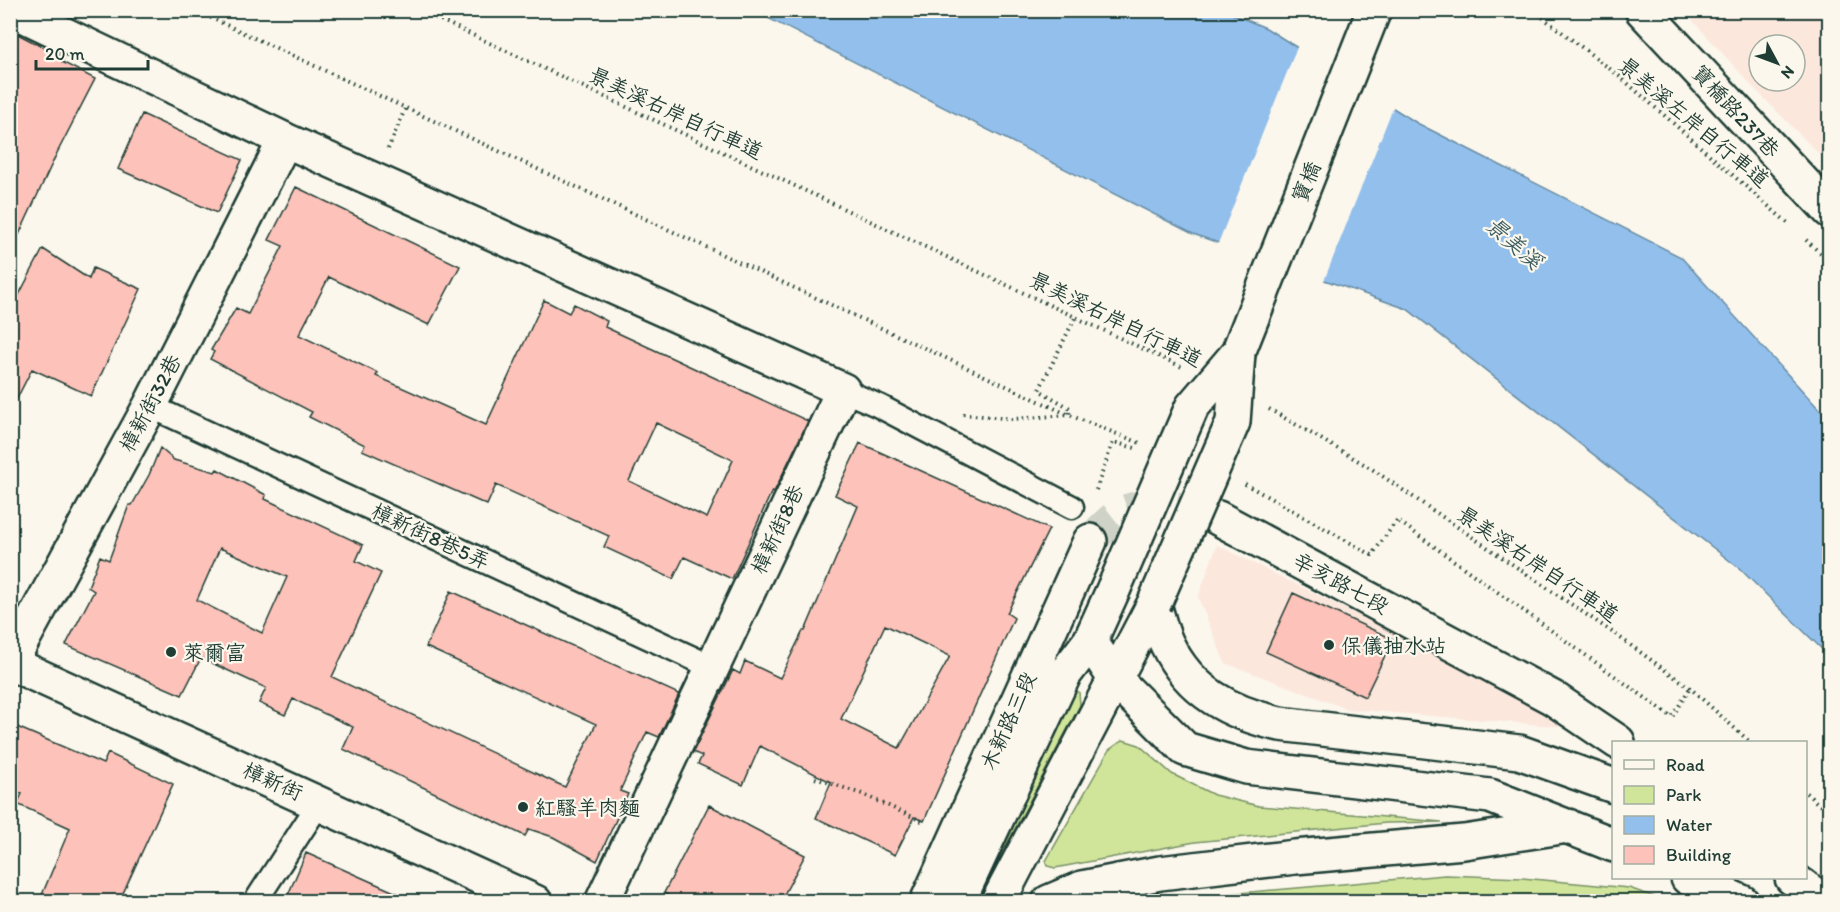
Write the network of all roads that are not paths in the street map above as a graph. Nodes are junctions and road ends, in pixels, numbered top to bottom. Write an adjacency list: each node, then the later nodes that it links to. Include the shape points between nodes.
1 (14, 10): 4 (street)
2 (1374, 10): 8 (street, 寶橋)
3 (1642, 10): 5 (street, 寶橋路237巷)
4 (285, 140): 9 (street); 10 (street, 樟新街32巷)
5 (1794, 173): 6 (lane); 7 (street, 寶橋路237巷)
6 (1830, 191)
7 (1830, 211)
8 (1238, 353): 14 (street, 寶橋, bridge, via 1192,408); 15 (street, 寶橋, bridge, via 1233,422)
9 (843, 390): 11 (lane); 18 (street, 樟新街8巷)
10 (150, 406): 17 (street, 樟新街32巷); 18 (lane, 樟新街8巷5弄)
11 (1082, 503)
12 (1218, 518): 20 (street, 辛亥路七段, via 1552,698)
13 (1090, 541): 30 (street, 木新路三段)
14 (1114, 588): 16 (street, 木新路三段)
15 (1154, 604): 19 (street); 21 (street, via 1167,644 1185,672 1215,700 1245,716 1280,724 1519,752)
16 (1090, 641): 19 (street); 31 (street, 木新路三段, via 1064,675)
17 (10, 663): 22 (street, 樟新街)
18 (712, 667): 29 (street, 樟新街8巷)
19 (1116, 680): 23 (street, via 1185,749 1246,767 1490,796); 32 (street)
20 (1616, 741)
21 (1612, 785)
22 (320, 802): 27 (lane); 28 (street, 樟新街)
23 (1570, 826): 24 (street); 33 (street, via 1464,842 1160,873 1082,888)
24 (1612, 844)
25 (1690, 879): 34 (street)
26 (1793, 879): 35 (street)
27 (255, 902)
28 (535, 902)
29 (602, 902)
30 (927, 902)
31 (957, 902)
32 (998, 902)
33 (1049, 902)
34 (1742, 902)
35 (1825, 902)

